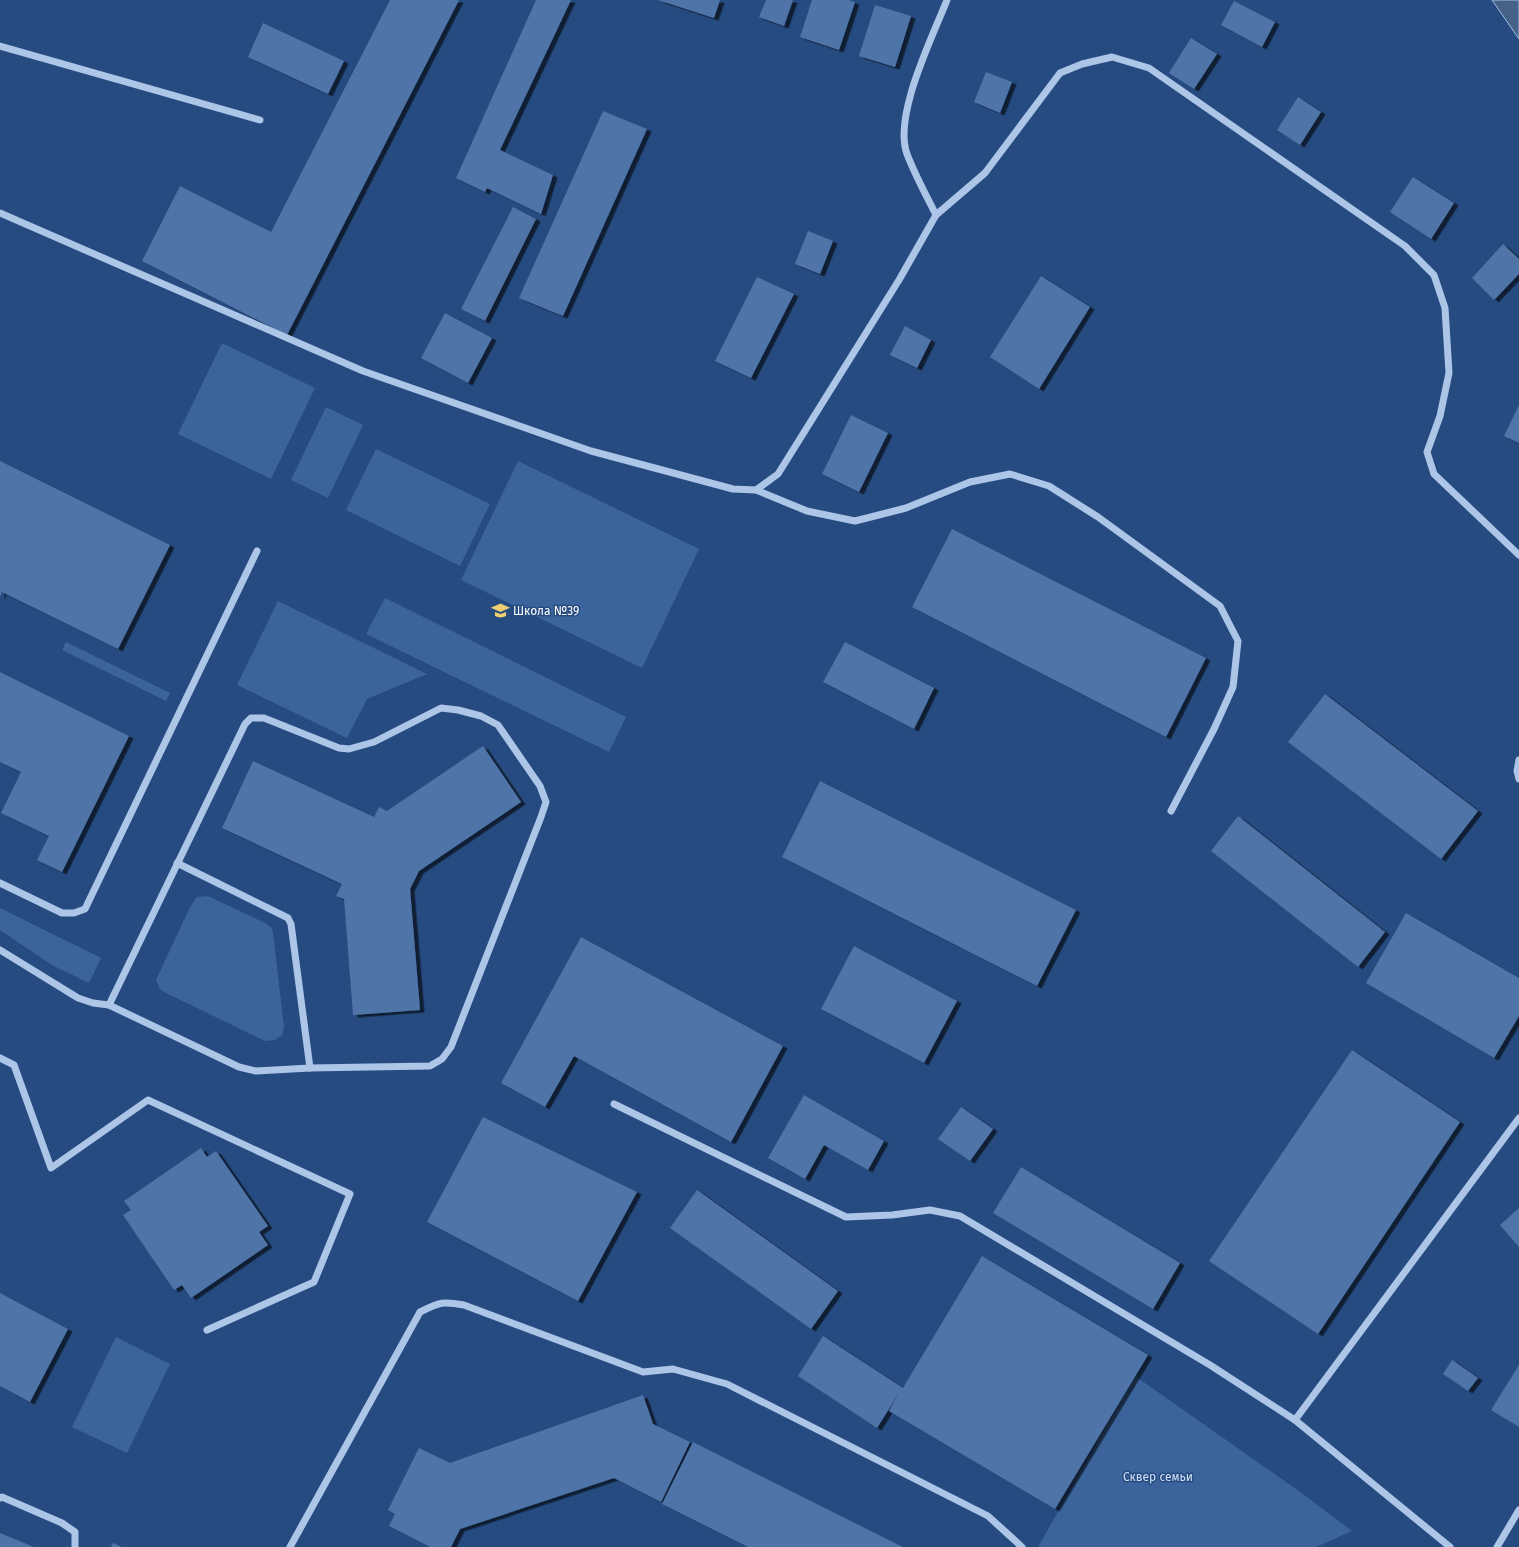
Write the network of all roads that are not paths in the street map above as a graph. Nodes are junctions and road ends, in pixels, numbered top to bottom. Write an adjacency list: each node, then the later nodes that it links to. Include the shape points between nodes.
1 (947, 0): 5 (street, via 917,76 908,105 904,131 907,154)
2 (0, 46): 3 (street)
3 (260, 120)
4 (0, 213): 6 (street, via 362,371 591,451 733,489)
5 (936, 215): 6 (street, via 899,280 778,474); 8 (street, via 985,173 1060,73 1082,64 1112,57 1149,68 1405,246 1434,275 1445,308 1449,373 1440,416 1427,452 1434,474)
6 (756, 490): 11 (street, via 807,511 855,521 906,508 970,482 1010,474 1049,486 1098,517 1220,606 1238,641 1233,686 1214,729)
7 (257, 551): 13 (street, via 85,909 74,913 62,913)
8 (1519, 555)
9 (1519, 760): 10 (street)
10 (1519, 779)
11 (1171, 811)
12 (177, 863): 15 (street); 17 (street, via 288,918 291,924); 17 (street, via 245,724 251,718 264,718 338,748 349,749 374,742 441,708 458,710 481,716 498,725 540,786 546,802 541,817 451,1047 442,1059 430,1066)
13 (0, 883)
14 (0, 950): 15 (street, via 78,998 93,1004)
15 (109, 1005): 17 (street, via 239,1067 256,1071)
16 (0, 1058): 20 (street, via 14,1065 51,1168 148,1100 350,1194 314,1282)
17 (310, 1068)
18 (614, 1104): 21 (street, via 846,1217 930,1210 960,1216 1210,1365)
19 (1519, 1118): 21 (street)
20 (207, 1330)
21 (1295, 1420): 27 (street)
22 (0, 1498): 25 (street, via 62,1523 75,1532)
23 (1519, 1510): 28 (street)
24 (293, 1546): 26 (street, via 420,1312 446,1301 464,1305 642,1372 673,1369 727,1384 988,1516)
25 (75, 1547)
26 (1022, 1547)
27 (1450, 1547)
28 (1497, 1547)

